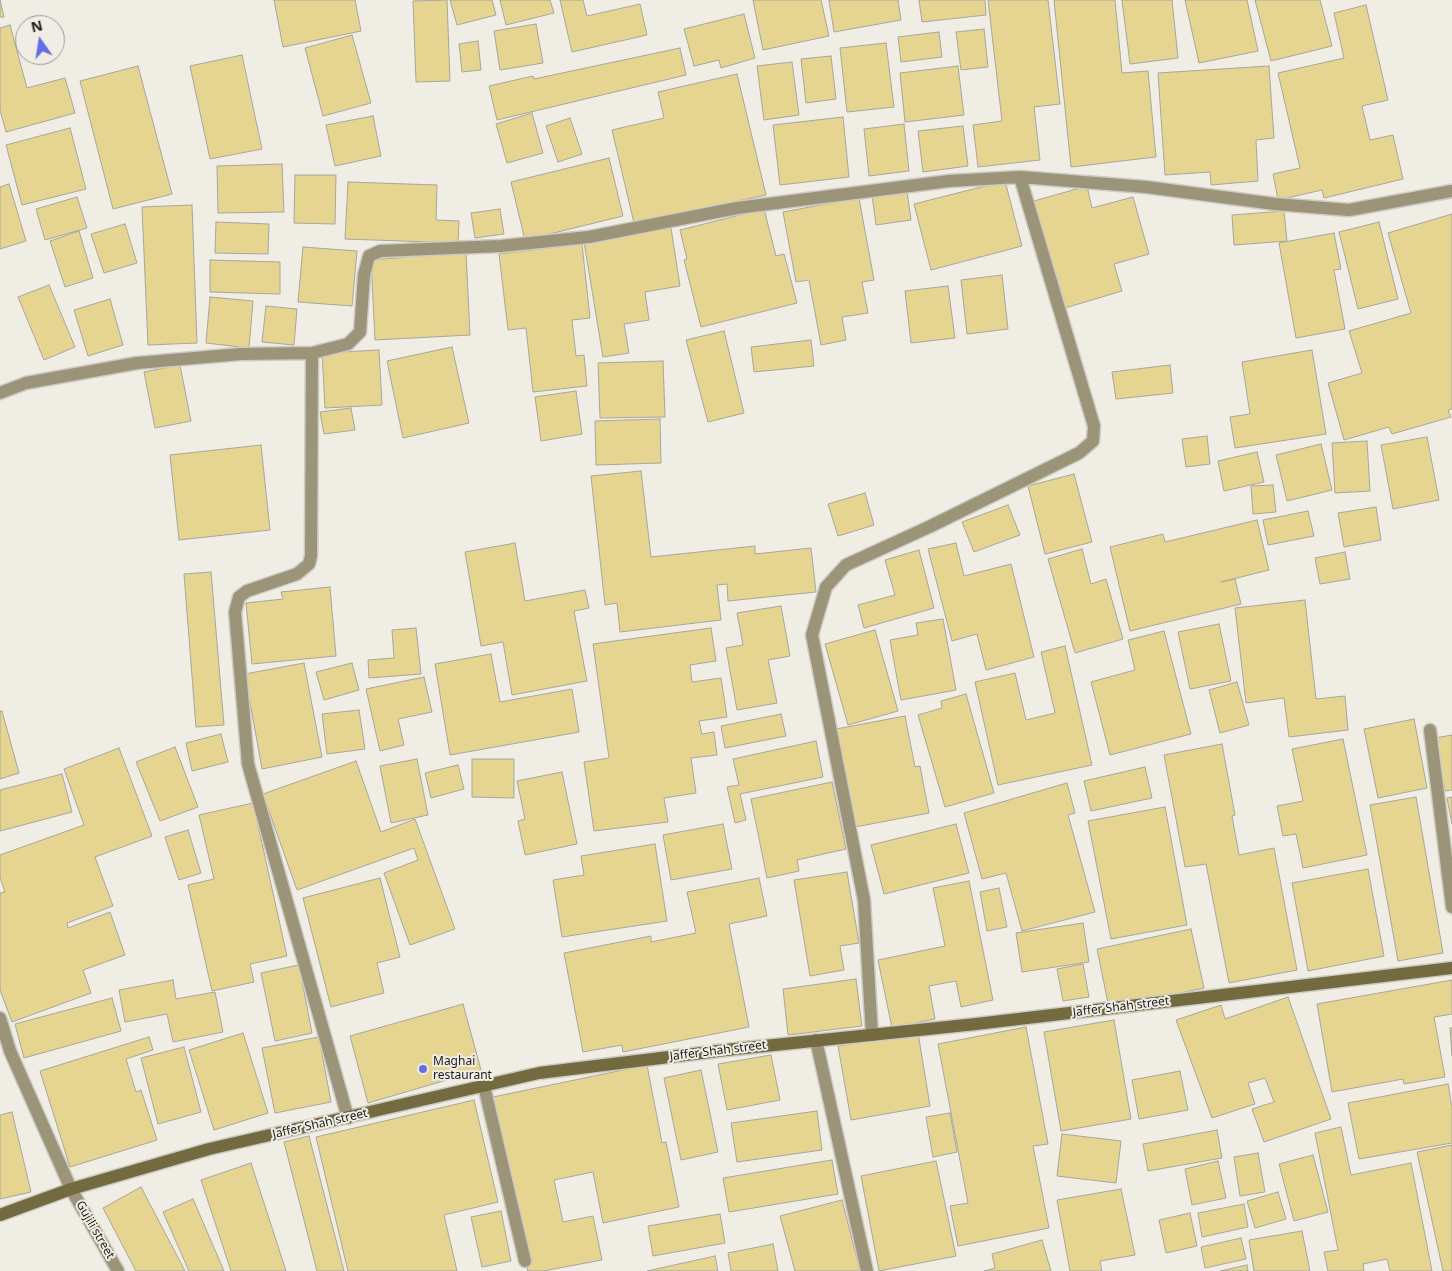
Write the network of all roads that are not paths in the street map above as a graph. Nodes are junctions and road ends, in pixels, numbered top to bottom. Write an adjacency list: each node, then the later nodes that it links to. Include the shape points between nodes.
1 (1020, 177): 2 (street, via 1146,187 1349,210); 3 (street, via 949,181 737,208 589,237 501,246 380,251 369,256 364,275 360,332 348,344); 9 (street, via 1094,426 1093,441 1079,453 846,565 826,587 812,635 864,900)
2 (1452, 191)
3 (312, 353): 4 (street, via 241,354 137,363 26,383); 12 (street, via 309,564 297,574 247,591 240,597 235,612 248,764)
4 (0, 393)
5 (1430, 730): 6 (street)
6 (1452, 907)
7 (1452, 968): 9 (street, Jaffer Shah street)
8 (0, 1018): 13 (street, Gujili street, via 13,1059)
9 (872, 1035): 10 (street, Jaffer Shah street)
10 (816, 1040): 11 (street, Jaffer Shah street, via 539,1073); 17 (street)
11 (484, 1086): 12 (street, Jaffer Shah street); 15 (street)
12 (348, 1118): 13 (street, Jaffer Shah street, via 209,1149)
13 (71, 1190): 14 (street, Jaffer Shah street); 16 (street, Gujili street)
14 (0, 1215)
15 (525, 1261)
16 (118, 1271)
17 (867, 1271)

